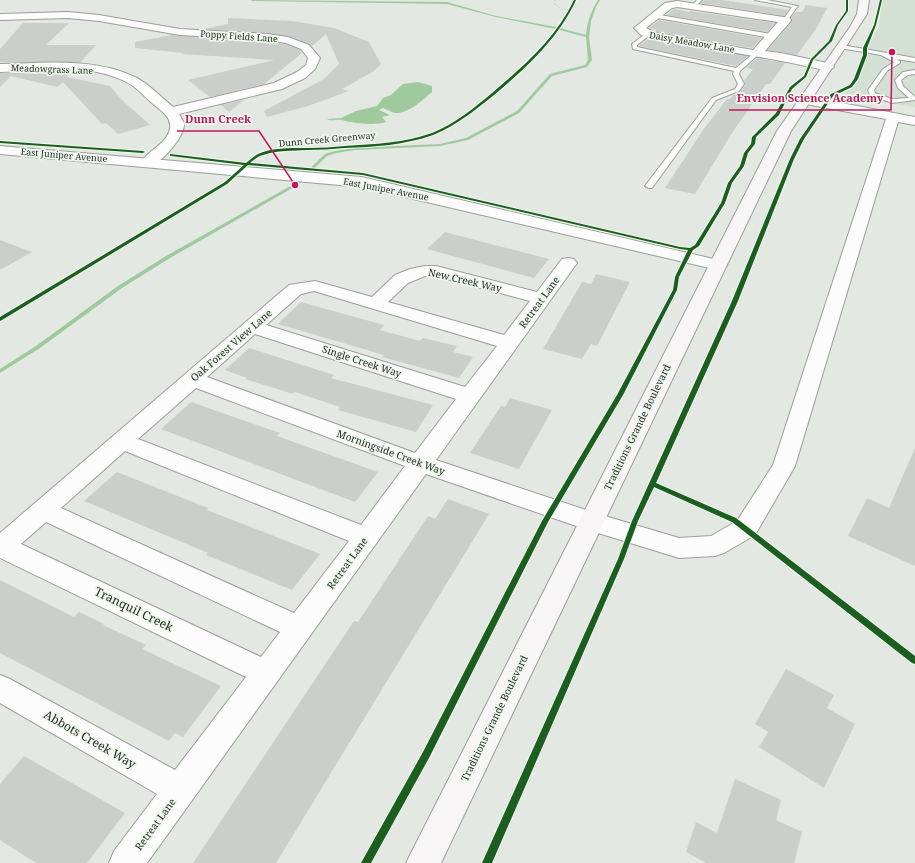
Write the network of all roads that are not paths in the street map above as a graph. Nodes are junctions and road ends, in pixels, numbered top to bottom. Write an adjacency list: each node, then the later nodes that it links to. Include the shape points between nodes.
1 (757, 0): 6 (lane, via 795,6)
2 (864, 0): 9 (main road, Traditions Grande Boulevard, via 862,14)
3 (697, 3): 4 (street, Daisy Meadow Lane, via 669,5); 6 (street, Daisy Meadow Lane)
4 (654, 16): 7 (street, Daisy Meadow Lane, via 639,28 641,32); 8 (lane)
5 (0, 17): 18 (street, Poppy Fields Lane, via 99,18 180,32 267,37 288,40 305,47 314,58 311,66 301,75 278,86)
6 (786, 20): 8 (street)
7 (648, 34): 10 (street, Daisy Meadow Lane); 15 (lane, via 634,45 635,48 643,52)
8 (771, 36): 10 (street)
9 (842, 47): 11 (lane); 13 (main road, Traditions Grande Boulevard)
10 (756, 54): 13 (street, Daisy Meadow Lane, via 810,66); 15 (lane)
11 (883, 54): 12 (lane); 16 (lane, via 898,62 885,70 871,90 872,94 879,98 888,102 903,103 913,99 900,87 898,80 902,75)
12 (915, 60)
13 (828, 67): 17 (main road, Traditions Grande Boulevard)
14 (0, 68): 18 (street, Meadowgrass Lane, via 72,67 119,75 132,81)
15 (737, 70): 23 (lane, via 740,87 714,99)
16 (915, 72)
17 (805, 100): 19 (street); 25 (main road, Traditions Grande Boulevard, via 784,131)
18 (170, 112): 22 (street, Meadowgrass Lane, via 176,120 177,130 172,140)
19 (893, 116): 20 (street); 35 (street, Morningside Creek Way, via 784,466 746,528 715,546 679,548)
20 (915, 121)
21 (0, 150): 22 (street, East Juniper Avenue)
22 (148, 162): 25 (street, East Juniper Avenue, via 340,179 412,193)
23 (649, 186)
24 (568, 263): 26 (street, Retreat Lane)
25 (718, 265): 35 (main road, Traditions Grande Boulevard)
26 (541, 298): 27 (street, New Creek Way, via 424,270 412,272 402,278); 29 (street, Retreat Lane)
27 (376, 304): 28 (street, Oak Forest View Lane, via 315,286 295,289); 29 (street, Oak Forest View Lane)
28 (253, 327): 30 (street, Oak Forest View Lane); 31 (street, Single Creek Way)
29 (509, 343): 31 (street, Retreat Lane)
30 (192, 379): 32 (street, Oak Forest View Lane); 33 (street, Morningside Creek Way)
31 (471, 396): 33 (street, Retreat Lane)
32 (122, 440): 34 (street, Oak Forest View Lane); 36 (street)
33 (420, 463): 35 (street, Morningside Creek Way); 36 (street, Retreat Lane)
34 (42, 510): 37 (street, Oak Forest View Lane); 38 (street)
35 (591, 521): 43 (main road, Traditions Grande Boulevard)
36 (365, 537): 38 (street, Retreat Lane)
37 (1, 547): 39 (street, Tranquil Creek)
38 (299, 628): 39 (street, Retreat Lane)
39 (266, 673): 41 (street, Retreat Lane)
40 (0, 688): 41 (street, Abbots Creek Way)
41 (180, 790): 42 (street, Retreat Lane)
42 (126, 863)
43 (423, 863)

